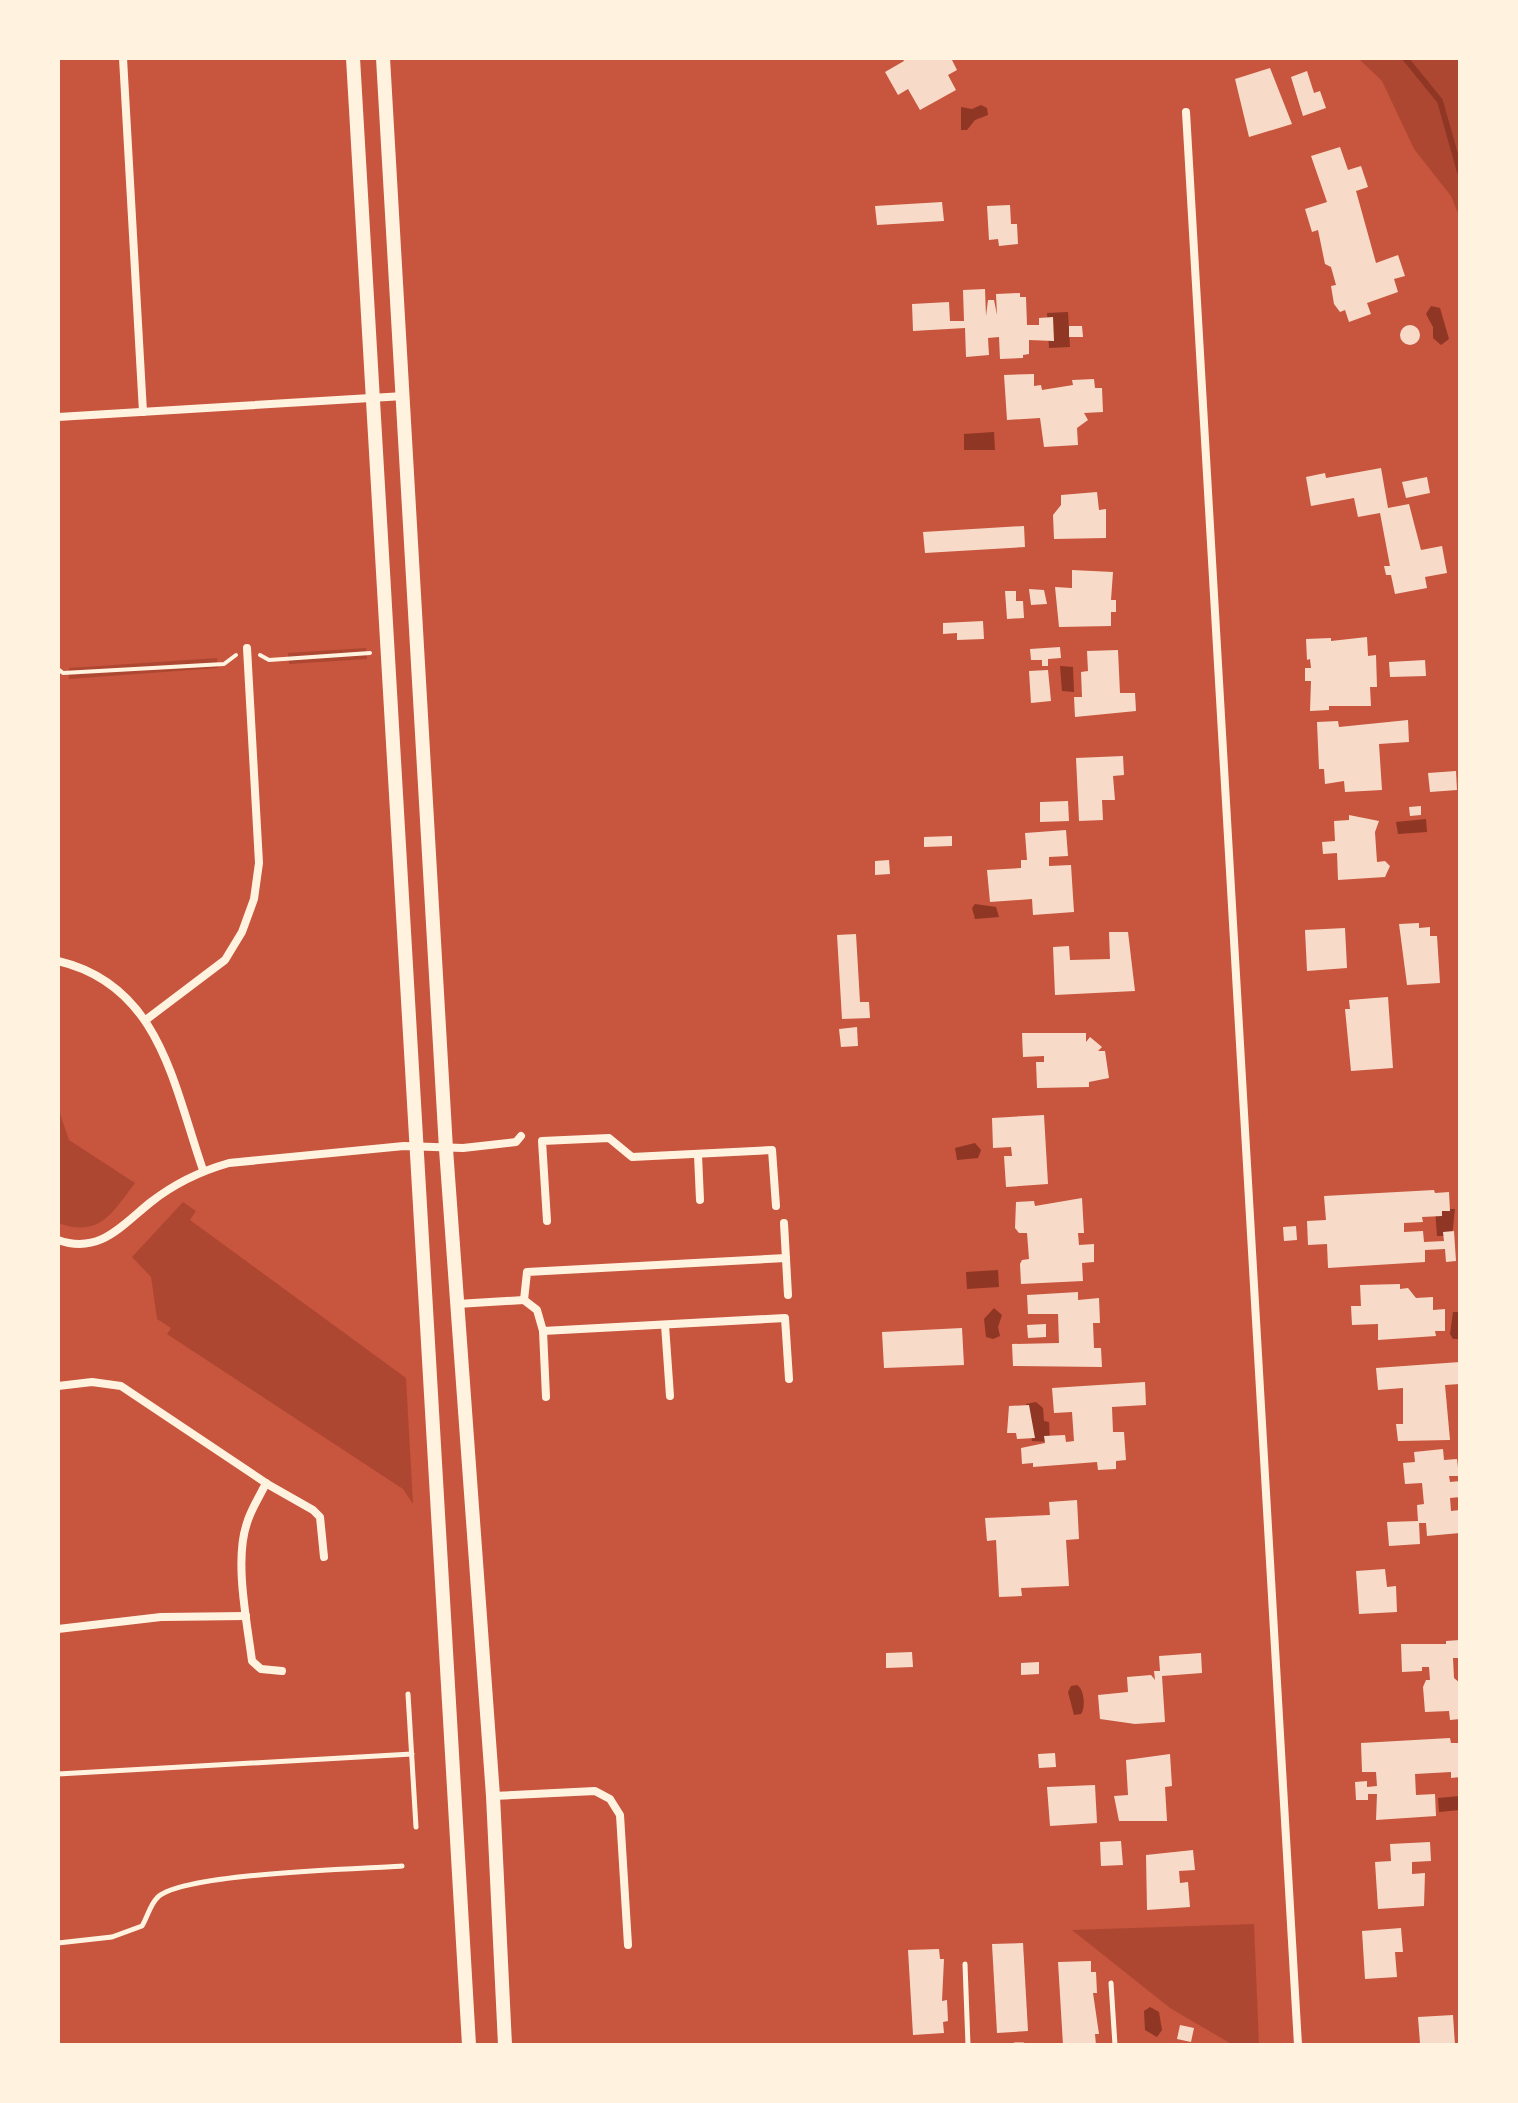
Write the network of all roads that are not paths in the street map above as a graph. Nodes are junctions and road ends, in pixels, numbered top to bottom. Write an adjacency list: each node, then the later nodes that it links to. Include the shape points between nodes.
1 (123, 58): 7 (street)
2 (353, 58): 6 (main road)
3 (383, 58): 5 (main road)
4 (1186, 112): 53 (street)
5 (404, 396): 6 (street); 14 (main road)
6 (373, 399): 7 (street); 13 (main road)
7 (143, 412): 8 (street)
8 (58, 417)
9 (247, 648): 11 (street, via 259,863 254,899 225,960)
10 (58, 961): 11 (street, via 102,977)
11 (147, 1019): 16 (street)
12 (521, 1136): 14 (street, via 516,1142)
13 (416, 1147): 14 (street); 16 (street, via 229,1163); 47 (main road)
14 (446, 1149): 25 (main road)
15 (698, 1155): 17 (street); 18 (street, via 772,1150); 19 (street, via 632,1157 609,1138 542,1141)
16 (203, 1170): 21 (street, via 152,1201 117,1234 86,1244)
17 (700, 1200)
18 (776, 1206)
19 (547, 1221)
20 (784, 1223): 22 (street)
21 (58, 1240)
22 (786, 1258): 23 (street); 24 (street, via 527,1272)
23 (788, 1295)
24 (524, 1300): 25 (street); 27 (street, via 537,1310)
25 (457, 1304): 40 (main road)
26 (665, 1325): 27 (street); 28 (street, via 785,1318); 30 (street)
27 (543, 1331): 31 (street)
28 (789, 1379)
29 (58, 1386): 32 (street, via 121,1386)
30 (670, 1396)
31 (546, 1397)
32 (266, 1483): 33 (street, via 320,1517); 34 (street, via 242,1541)
33 (324, 1557)
34 (246, 1616): 35 (street, via 161,1617); 36 (street, via 252,1661 261,1669)
35 (58, 1629)
36 (282, 1671)
37 (408, 1694): 38 (lane)
38 (412, 1754): 39 (lane); 41 (lane)
39 (58, 1774)
40 (493, 1796): 44 (street, via 595,1791 610,1799 620,1815); 48 (main road)
41 (416, 1827)
42 (402, 1866): 43 (lane, via 260,1873 170,1890 157,1898 142,1926 112,1937)
43 (58, 1943)
44 (628, 1945)
45 (965, 1964): 49 (lane)
46 (1111, 1983): 52 (lane)
47 (469, 2045)
48 (505, 2045)
49 (968, 2045)
50 (1015, 2045): 51 (lane)
51 (1023, 2045)
52 (1115, 2045)
53 (1298, 2045)

